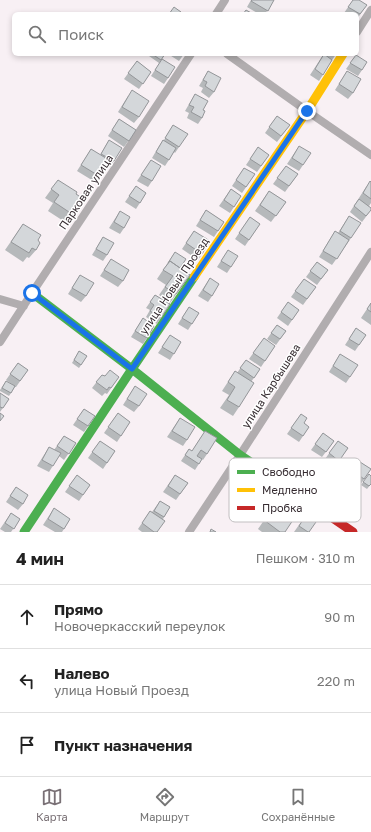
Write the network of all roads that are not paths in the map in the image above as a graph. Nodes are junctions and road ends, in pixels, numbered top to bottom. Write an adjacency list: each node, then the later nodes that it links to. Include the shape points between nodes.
1 (225, 0): 3 (street)
2 (371, 10): 4 (street)
3 (217, 12)
4 (359, 29)
5 (190, 56): 11 (street, Парковая улица)
6 (230, 56): 8 (street)
7 (342, 56): 8 (street, улица Новый Проезд)
8 (307, 111): 9 (street); 15 (street, улица Новый Проезд)
9 (371, 155)
10 (371, 252): 16 (street, улица Карбышева)
11 (32, 293): 13 (street, Парковая улица); 15 (street)
12 (0, 299): 13 (street)
13 (24, 306): 14 (street, Парковая улица)
14 (0, 342)
15 (132, 369): 16 (street); 21 (street, улица Новый Проезд)
16 (240, 455): 17 (street, улица Карбышева); 18 (street)
17 (238, 458)
18 (244, 458)
19 (229, 472): 22 (street, улица Карбышева)
20 (338, 522): 23 (street)
21 (24, 532)
22 (189, 532)
23 (353, 532)

